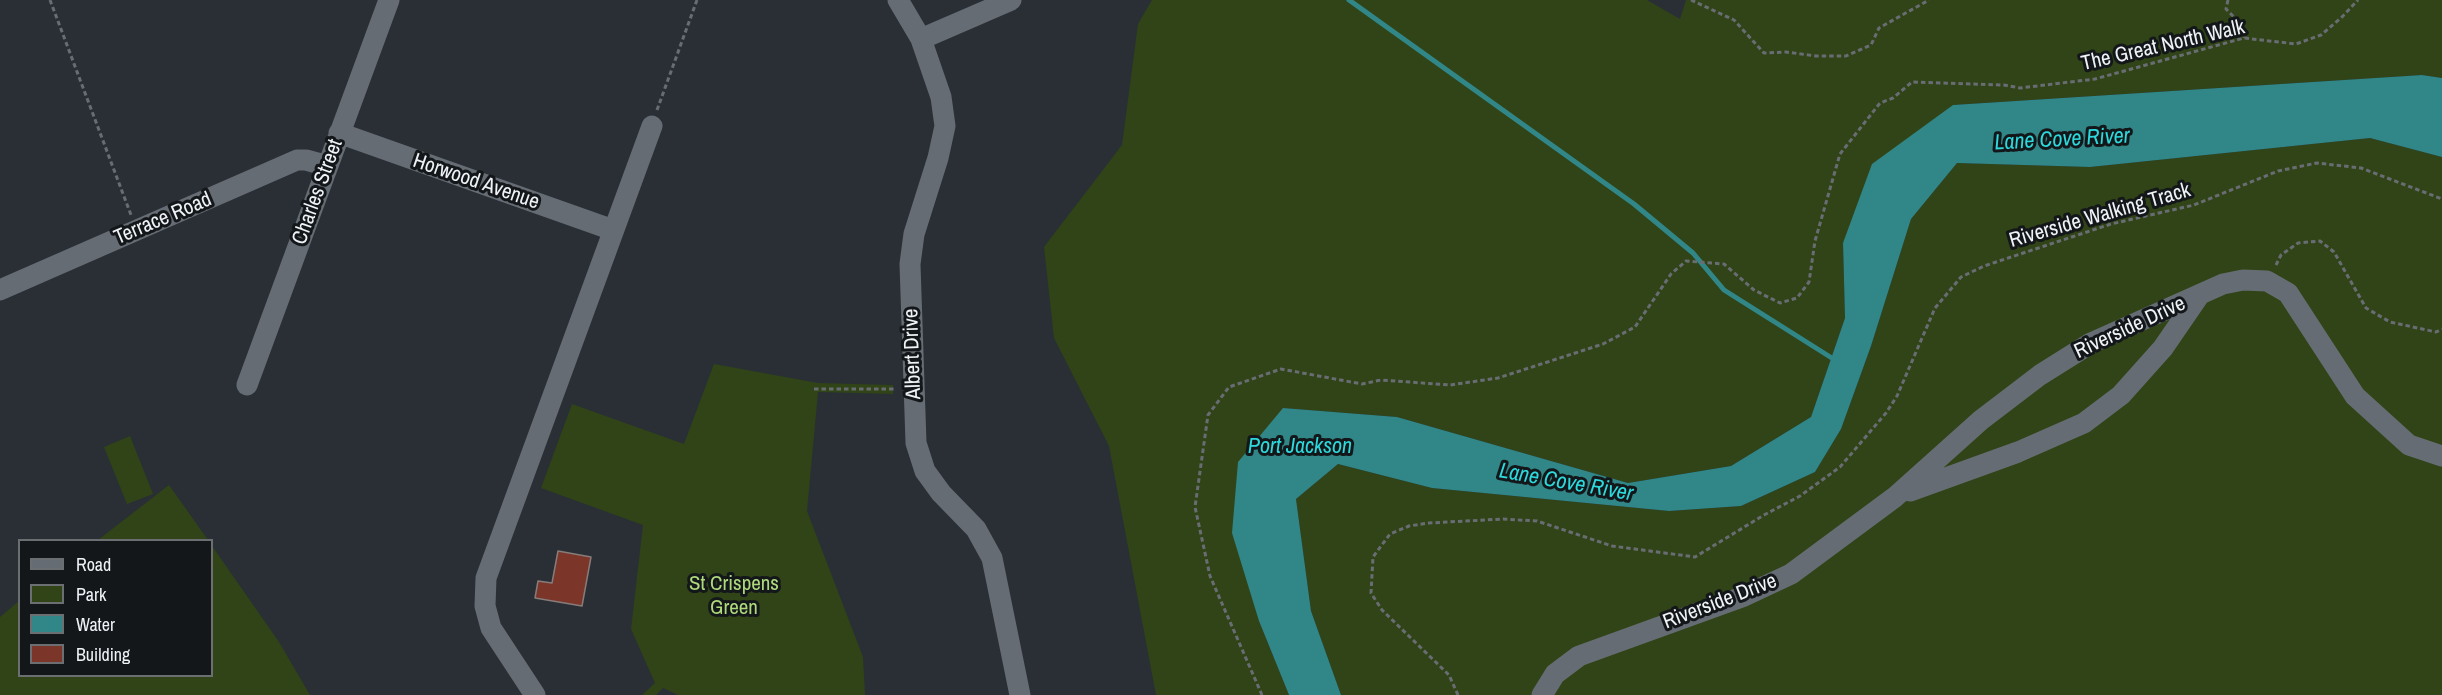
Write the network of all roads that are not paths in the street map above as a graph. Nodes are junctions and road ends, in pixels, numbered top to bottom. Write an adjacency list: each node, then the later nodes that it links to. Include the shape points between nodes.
1 (389, 0): 6 (street, Charles Street)
2 (898, 0): 4 (street, Albert Drive)
3 (1011, 0): 4 (street)
4 (921, 39): 15 (street, Albert Drive, via 941,97 945,126 914,234 910,264 916,443 925,471 976,529 992,558)
5 (652, 126): 8 (street)
6 (339, 133): 7 (street, Charles Street); 8 (street, Horwood Avenue)
7 (328, 166): 9 (street, Terrace Road, via 297,160); 11 (street, Charles Street)
8 (613, 230): 14 (street, via 486,578 485,606 492,628)
9 (0, 290)
10 (2198, 297): 12 (street, Riverside Drive, via 2223,284 2243,280 2267,280 2288,293 2355,396 2409,446); 13 (street, Riverside Drive, via 2091,343 2040,375 1980,420); 13 (street, Riverside Drive, via 2163,348 2121,395 2084,423)
11 (248, 385)
12 (2442, 456)
13 (1895, 497): 16 (street, Riverside Drive, via 1778,581 1579,656 1555,674)
14 (535, 695)
15 (1020, 695)
16 (1542, 695)

